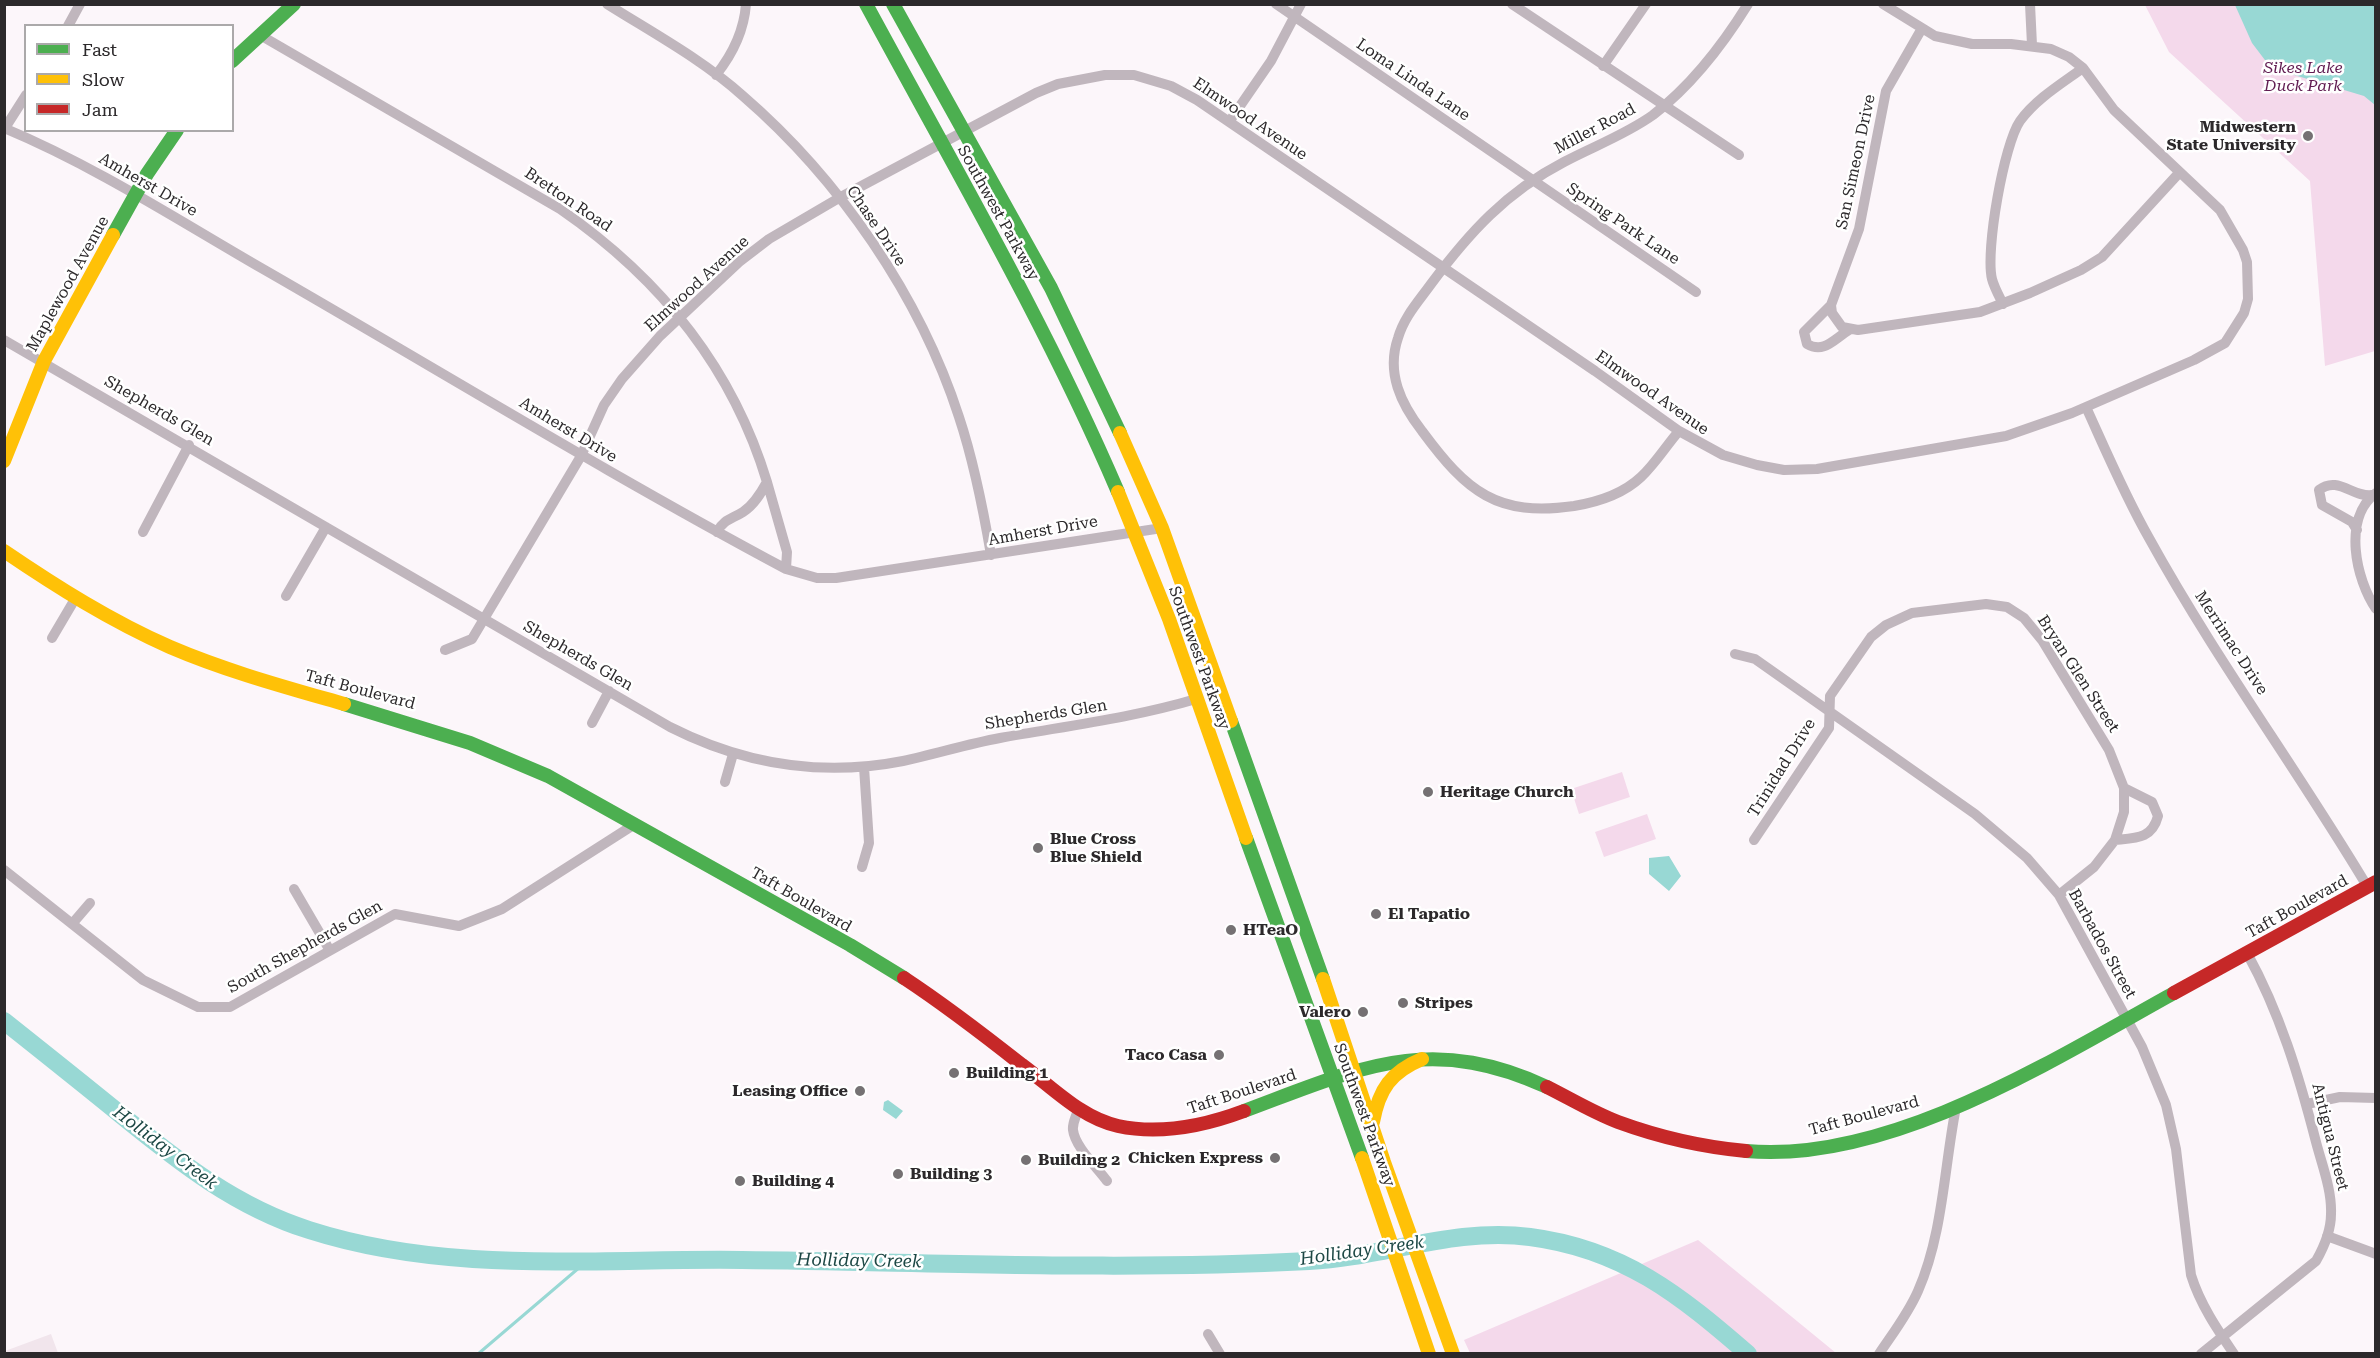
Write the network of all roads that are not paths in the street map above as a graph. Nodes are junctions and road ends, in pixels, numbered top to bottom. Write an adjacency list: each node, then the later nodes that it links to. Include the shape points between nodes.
1 (80, 4): 15 (street)
2 (294, 4): 17 (main road)
3 (607, 4): 22 (street, Chase Drive)
4 (746, 4): 22 (street, via 735,47)
5 (866, 4): 29 (main road, Southwest Parkway)
6 (893, 4): 27 (main road, Southwest Parkway)
7 (1276, 4): 14 (street, Loma Linda Lane)
8 (1301, 4): 14 (street)
9 (1512, 4): 20 (street)
10 (1646, 4): 20 (street)
11 (1748, 4): 24 (street, Miller Road, via 1716,52)
12 (1882, 4): 16 (street)
13 (2030, 4): 18 (street)
14 (1295, 18): 25 (street); 32 (street, Loma Linda Lane)
15 (69, 24)
16 (1921, 30): 18 (street, via 1972,45); 38 (street, San Simeon Drive, via 1886,92 1859,229)
17 (260, 35): 19 (main road); 39 (street, Bretton Road, via 560,209 594,232)
18 (2032, 45): 21 (street, via 2051,49)
19 (234, 59)
20 (1603, 66): 24 (street)
21 (2084, 68): 31 (street, Elmwood Avenue, via 2114,110); 37 (street, via 2030,109 2014,133 1990,256 1992,279)
22 (716, 75): 34 (street, Chase Drive, via 785,136)
23 (24, 98): 26 (street)
24 (1662, 106): 30 (street); 32 (street, Miller Road, via 1627,131 1563,162)
25 (1229, 122): 27 (street, Elmwood Avenue, via 1171,86 1134,75 1105,75 1078,78 1036,93); 35 (street, Elmwood Avenue)
26 (5, 128): 33 (street, Amherst Drive, via 86,166)
27 (964, 131): 29 (street, Elmwood Avenue); 44 (main road, Southwest Parkway, via 1051,288)
28 (176, 132): 33 (main road, Maplewood Avenue)
29 (941, 143): 34 (street, Elmwood Avenue); 45 (main road, Southwest Parkway, via 1027,300)
30 (1739, 155)
31 (2180, 173): 37 (street, San Simeon Drive, via 2102,257); 43 (street, Elmwood Avenue, via 2220,210 2243,250 2249,288 2244,313 2225,343 2214,351)
32 (1534, 181): 35 (street, Miller Road, via 1483,219); 36 (street, Spring Park Lane)
33 (136, 195): 42 (main road, Maplewood Avenue); 48 (street, Amherst Drive)
34 (839, 198): 39 (street, Elmwood Avenue, via 746,257); 59 (street, Chase Drive, via 916,315 939,366 959,417 982,502)
35 (1444, 267): 46 (street, Elmwood Avenue); 46 (street, Miller Road, via 1404,321 1393,362 1395,379 1406,407 1432,445 1460,477 1487,497 1529,510 1591,503 1641,477)
36 (1696, 292)
37 (2003, 304): 40 (street, San Simeon Drive, via 1980,312)
38 (1831, 305): 40 (street, via 1836,322); 40 (street, San Simeon Drive, via 1804,332 1807,345 1816,350 1825,348)
39 (681, 317): 48 (street, Elmwood Avenue, via 622,379 604,405); 50 (street, Bretton Road, via 712,358 748,424)
40 (1849, 330)
41 (4, 340): 42 (street, Shepherds Glen)
42 (44, 361): 47 (street, Shepherds Glen); 49 (main road, Maplewood Avenue)
43 (2086, 406): 46 (street, Elmwood Avenue, via 2006,436 1802,470 1740,461); 81 (street, Merrimac Drive, via 2150,540 2218,653)
44 (1110, 410): 45 (main road); 53 (main road, Southwest Parkway)
45 (1087, 422): 56 (main road, Southwest Parkway)
46 (1679, 432)
47 (189, 445): 52 (street, Shepherds Glen); 57 (street)
48 (581, 456): 55 (street, Amherst Drive); 64 (street, Elmwood Avenue)
49 (4, 461)
50 (767, 482): 55 (street, via 752,504 722,522); 60 (street, Bretton Road, via 788,552)
51 (2374, 494): 54 (street, via 2362,511); 54 (street, via 2364,496 2337,484 2319,490 2322,505 2352,522)
52 (327, 527): 61 (street); 64 (street, Shepherds Glen)
53 (1162, 528): 56 (street, Amherst Drive); 83 (main road, Southwest Parkway)
54 (2357, 530): 63 (street, via 2356,563 2361,583)
55 (717, 531): 60 (street, Amherst Drive)
56 (1136, 531): 59 (street, Amherst Drive); 69 (main road, Southwest Parkway)
57 (143, 532)
58 (4, 551): 62 (main road, Taft Boulevard)
59 (991, 555): 60 (street, Amherst Drive, via 836,578 817,578)
60 (786, 569)
61 (286, 596)
62 (75, 599): 65 (street); 76 (main road, Taft Boulevard, via 129,628 228,669 417,723 489,749)
63 (2376, 609)
64 (484, 619): 66 (street, Elmwood Avenue, via 472,639); 68 (street, Shepherds Glen)
65 (52, 638)
66 (445, 650)
67 (1735, 654): 70 (street, Barbados Street, via 1755,659)
68 (609, 691): 71 (street); 72 (street, Shepherds Glen, via 690,737)
69 (1196, 699): 73 (street, Shepherds Glen, via 1113,720 974,742); 86 (main road, Southwest Parkway)
70 (1828, 710): 75 (street, Bryan Glen Street, via 1830,696 1871,637 1886,625 1912,613 1986,604 2007,607 2024,618 2042,640 2109,750); 77 (street, Trinidad Drive, via 1829,728); 84 (street, Barbados Street, via 1975,814 2026,858)
71 (592, 723)
72 (733, 754): 73 (street, Shepherds Glen, via 805,767); 74 (street)
73 (864, 767): 79 (street, via 869,843)
74 (725, 782)
75 (2124, 788): 78 (street, Bryan Glen Street, via 2124,812); 78 (street, via 2152,802 2158,816 2155,828 2144,837)
76 (635, 824): 88 (street, South Shepherds Glen, via 502,909 459,926 395,914); 96 (main road, Taft Boulevard, via 899,975)
77 (1754, 840)
78 (2115, 840): 84 (street, Bryan Glen Street, via 2094,867)
79 (862, 867)
80 (4, 870): 87 (street, South Shepherds Glen)
81 (2371, 884): 89 (main road, Taft Boulevard)
82 (294, 889): 88 (street)
83 (1293, 895): 86 (main road); 92 (main road, Southwest Parkway)
84 (2059, 895): 90 (street, Barbados Street)
85 (90, 903): 87 (street)
86 (1271, 907): 93 (main road, Southwest Parkway)
87 (72, 924): 88 (street, South Shepherds Glen, via 143,980 198,1007 230,1007)
88 (329, 949)
89 (2247, 953): 90 (main road, Taft Boulevard); 95 (street, Antigua Street, via 2282,1024)
90 (2127, 1019): 97 (main road, Taft Boulevard); 103 (street, Barbados Street, via 2155,1073 2171,1123 2196,1292)
91 (1422, 1059): 92 (main road, Taft Boulevard); 97 (main road, Taft Boulevard, via 1475,1062 1541,1084 1617,1121 1696,1142 1754,1151 1792,1151 1831,1144); 98 (main road, via 1388,1078 1377,1095)
92 (1355, 1070): 93 (main road, Taft Boulevard); 98 (main road, Southwest Parkway)
93 (1333, 1079): 96 (main road, Taft Boulevard, via 1194,1127 1161,1131 1114,1125); 105 (main road, Southwest Parkway)
94 (2376, 1098): 95 (street, via 2350,1096)
95 (2307, 1104): 100 (street, Antigua Street, via 2330,1200)
96 (1078, 1107): 99 (street, via 1075,1138)
97 (1956, 1107): 107 (street, via 1941,1208 1926,1268 1908,1313)
98 (1372, 1125): 106 (main road, Southwest Parkway)
99 (1107, 1181)
100 (2327, 1236): 101 (street); 103 (street, Antigua Street, via 2311,1266)
101 (2376, 1254)
102 (1208, 1334): 104 (street)
103 (2223, 1338): 108 (street, Antigua Street); 109 (street, Barbados Street)
104 (1220, 1353)
105 (1429, 1353)
106 (1453, 1353)
107 (1879, 1353)
108 (2201, 1353)
109 (2234, 1353)

